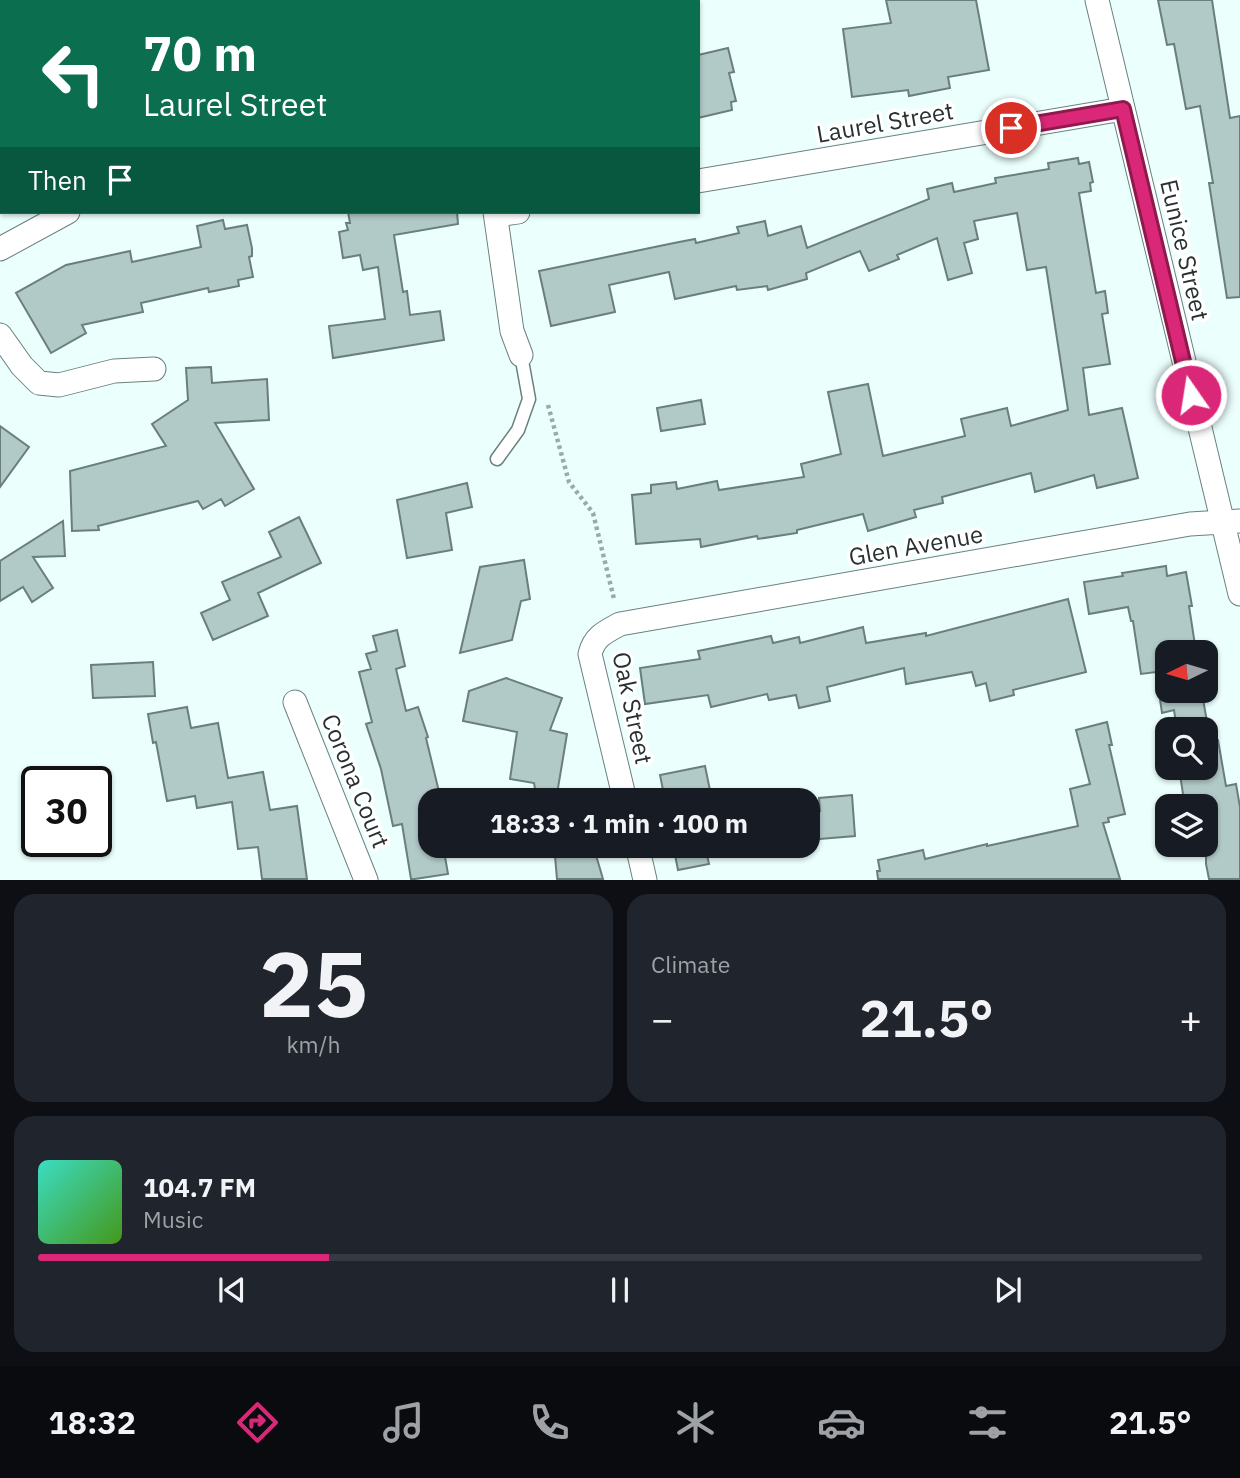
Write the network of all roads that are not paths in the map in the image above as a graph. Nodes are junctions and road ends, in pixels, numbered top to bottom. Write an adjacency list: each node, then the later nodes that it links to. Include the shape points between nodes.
1 (1097, 0): 2 (street, Eunice Street)
2 (1123, 109): 3 (street, Laurel Street); 11 (street, Eunice Street)
3 (700, 181)
4 (64, 214): 6 (street)
5 (504, 214): 8 (street, via 512,331)
6 (0, 249)
7 (0, 335): 9 (street, via 39,383 59,385 114,371)
8 (521, 355): 10 (lane, via 530,399 518,430)
9 (154, 369)
10 (497, 458)
11 (1231, 522): 12 (street, Eunice Street); 13 (street, Glen Avenue, via 1190,524)
12 (1240, 594)
13 (612, 628): 15 (street, Oak Street, via 593,643 590,654)
14 (295, 702): 17 (street, Corona Court)
15 (622, 788)
16 (639, 858): 18 (street)
17 (366, 880)
18 (645, 880)

